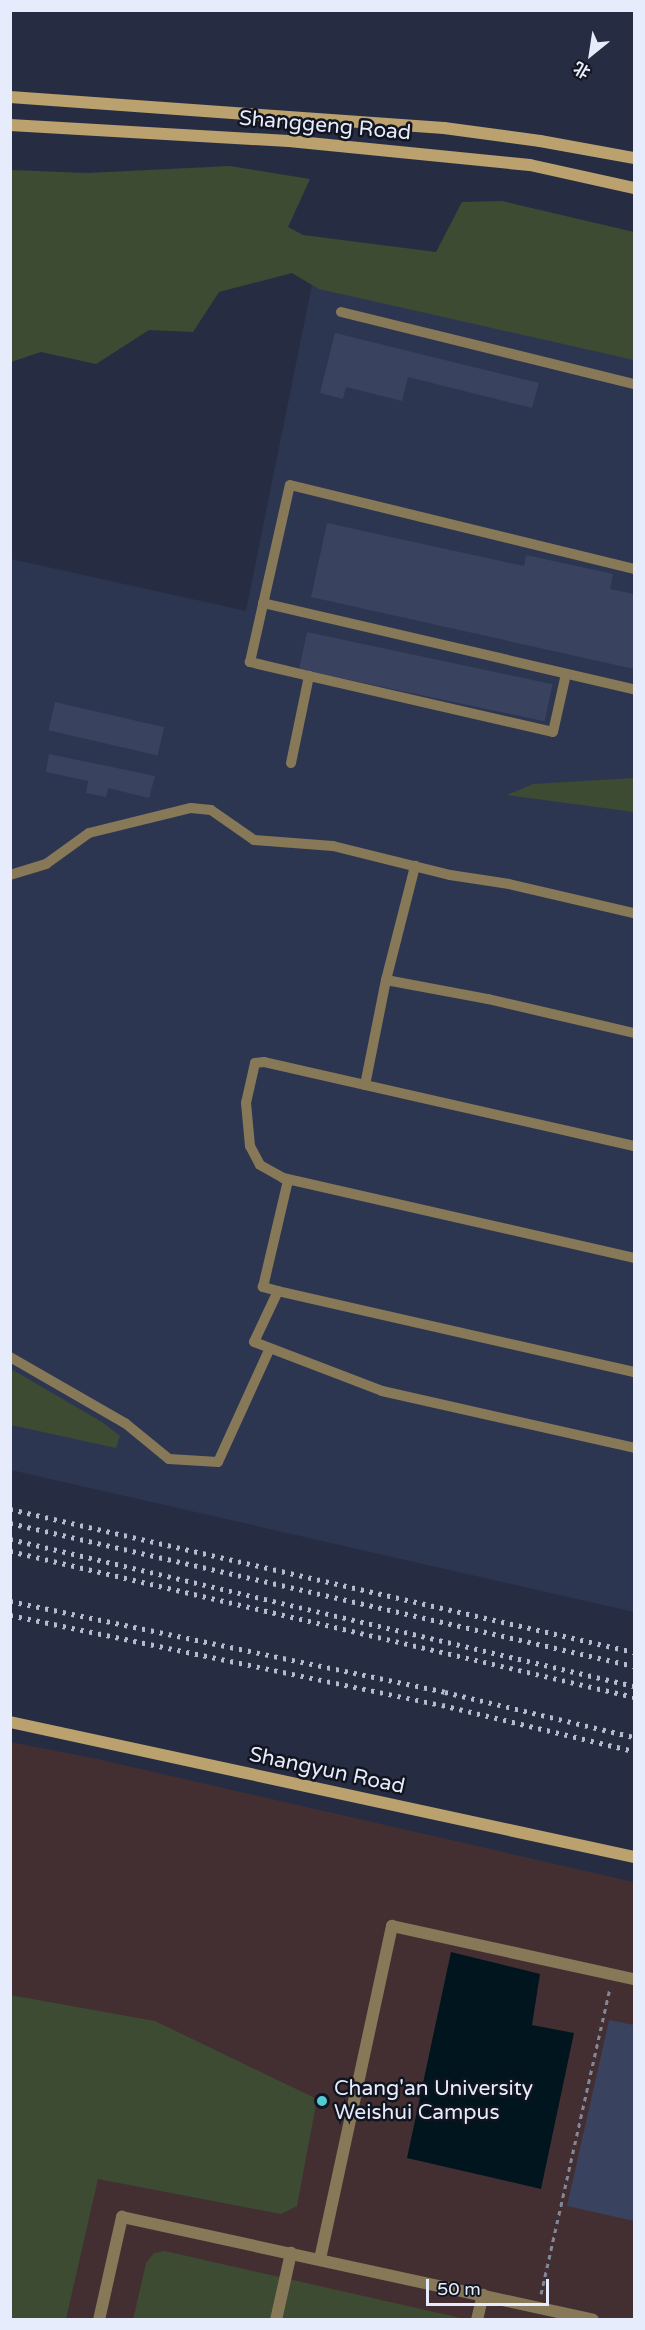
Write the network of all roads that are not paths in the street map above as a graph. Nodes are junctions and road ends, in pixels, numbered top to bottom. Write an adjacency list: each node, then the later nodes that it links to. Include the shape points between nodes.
1 (10, 97): 3 (street, Shanggeng Road, via 444,128)
2 (10, 125): 4 (street, Shanggeng Road, via 277,140 530,165)
3 (634, 158)
4 (634, 188)
5 (341, 312): 6 (lane)
6 (634, 384)
7 (634, 569): 8 (lane, via 290,485)
8 (263, 603): 9 (lane); 10 (lane, via 250,662)
9 (566, 674): 10 (lane, via 553,732); 11 (lane)
10 (309, 676): 12 (lane)
11 (634, 689)
12 (291, 763)
13 (415, 866): 14 (lane, via 333,846 254,840 212,810 191,808 89,833 46,864); 15 (lane); 16 (lane)
14 (10, 875)
15 (634, 913)
16 (386, 980): 17 (lane); 18 (lane)
17 (634, 1033)
18 (365, 1085): 19 (lane); 20 (lane, via 255,1063 246,1103 250,1146 260,1165)
19 (634, 1146)
20 (288, 1180): 21 (lane); 22 (lane, via 263,1287)
21 (634, 1258)
22 (278, 1291): 23 (lane, via 254,1342); 25 (lane)
23 (269, 1350): 24 (lane, via 218,1462 170,1459 125,1423); 26 (lane, via 382,1391)
24 (10, 1357)
25 (634, 1372)
26 (634, 1448)
27 (10, 1722): 28 (street, Shangyun Road)
28 (634, 1857)
29 (634, 1979): 31 (street, via 392,1926)
30 (291, 2253): 31 (street); 33 (street, via 122,2217); 34 (street)
31 (320, 2259): 32 (street)
32 (483, 2295): 35 (street); 36 (street)
33 (99, 2319)
34 (276, 2319)
35 (477, 2319)
36 (593, 2319)

